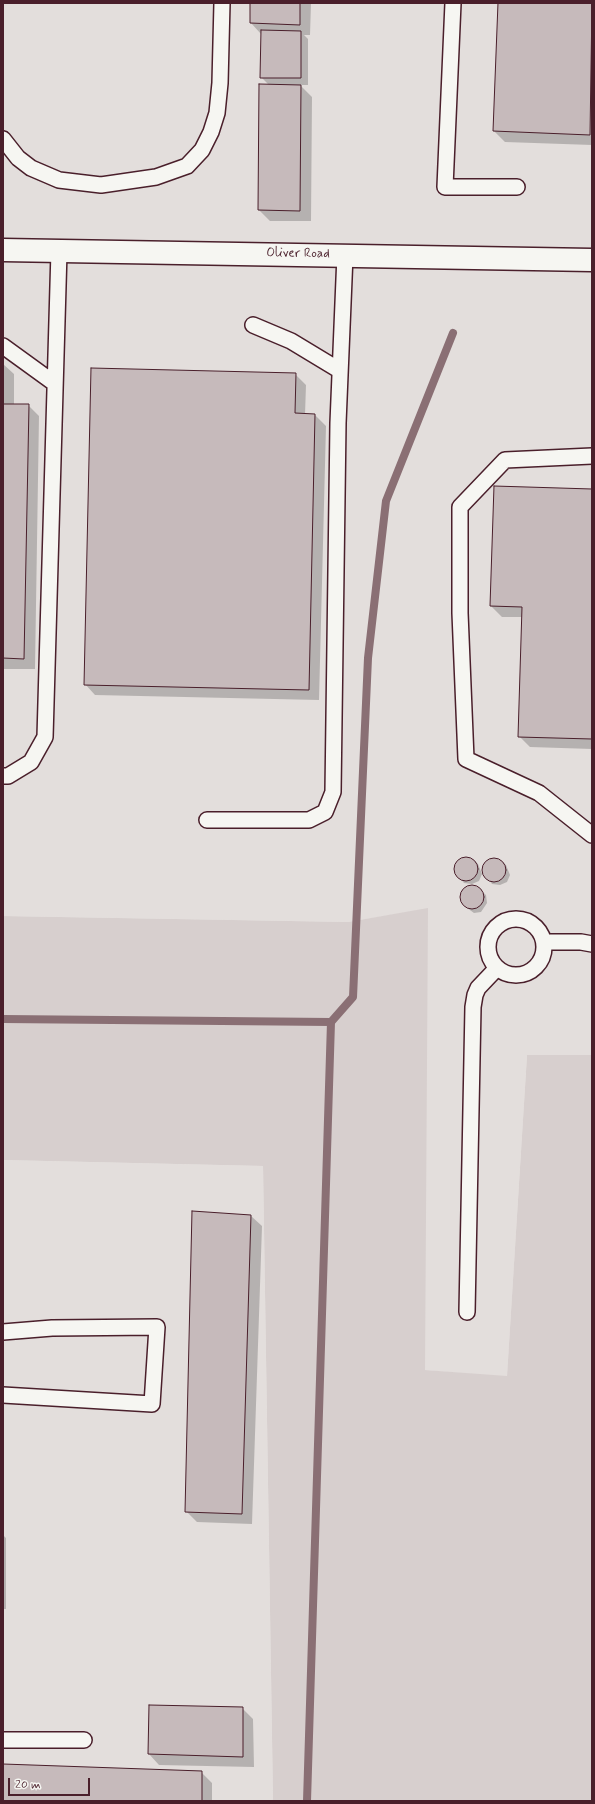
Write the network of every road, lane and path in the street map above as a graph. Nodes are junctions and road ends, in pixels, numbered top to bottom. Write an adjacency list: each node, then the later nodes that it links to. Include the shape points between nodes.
1 (222, 3): 3 (lane, via 217,113 202,150 187,166 156,177 101,185 59,180 31,168 18,158)
2 (453, 3): 4 (lane, via 445,187)
3 (3, 139)
4 (517, 187)
5 (3, 250): 6 (main road, Oliver Road)
6 (59, 251): 7 (main road, Oliver Road); 12 (lane)
7 (345, 255): 8 (main road, Oliver Road); 11 (lane)
8 (592, 260)
9 (253, 325): 11 (lane, via 291,341)
10 (3, 346): 12 (lane)
11 (340, 370): 15 (lane, via 334,792 325,812 309,820)
12 (54, 383): 14 (lane, via 45,737 31,762 8,776)
13 (592, 456): 16 (lane, via 505,460 460,507 460,613 466,759 539,793)
14 (3, 776)
15 (207, 820)
16 (592, 835)
17 (544, 942): 18 (lane); 19 (lane, via 541,960 528,973 509,975); 19 (lane, via 537,929 527,921 508,919 493,930 489,938 489,956)
18 (592, 944)
19 (497, 968): 20 (lane, via 478,988 473,1007)
20 (467, 1312)
21 (3, 1332): 22 (lane, via 52,1328 157,1327 152,1404)
22 (3, 1395)
23 (3, 1740): 24 (lane)
24 (84, 1740)

